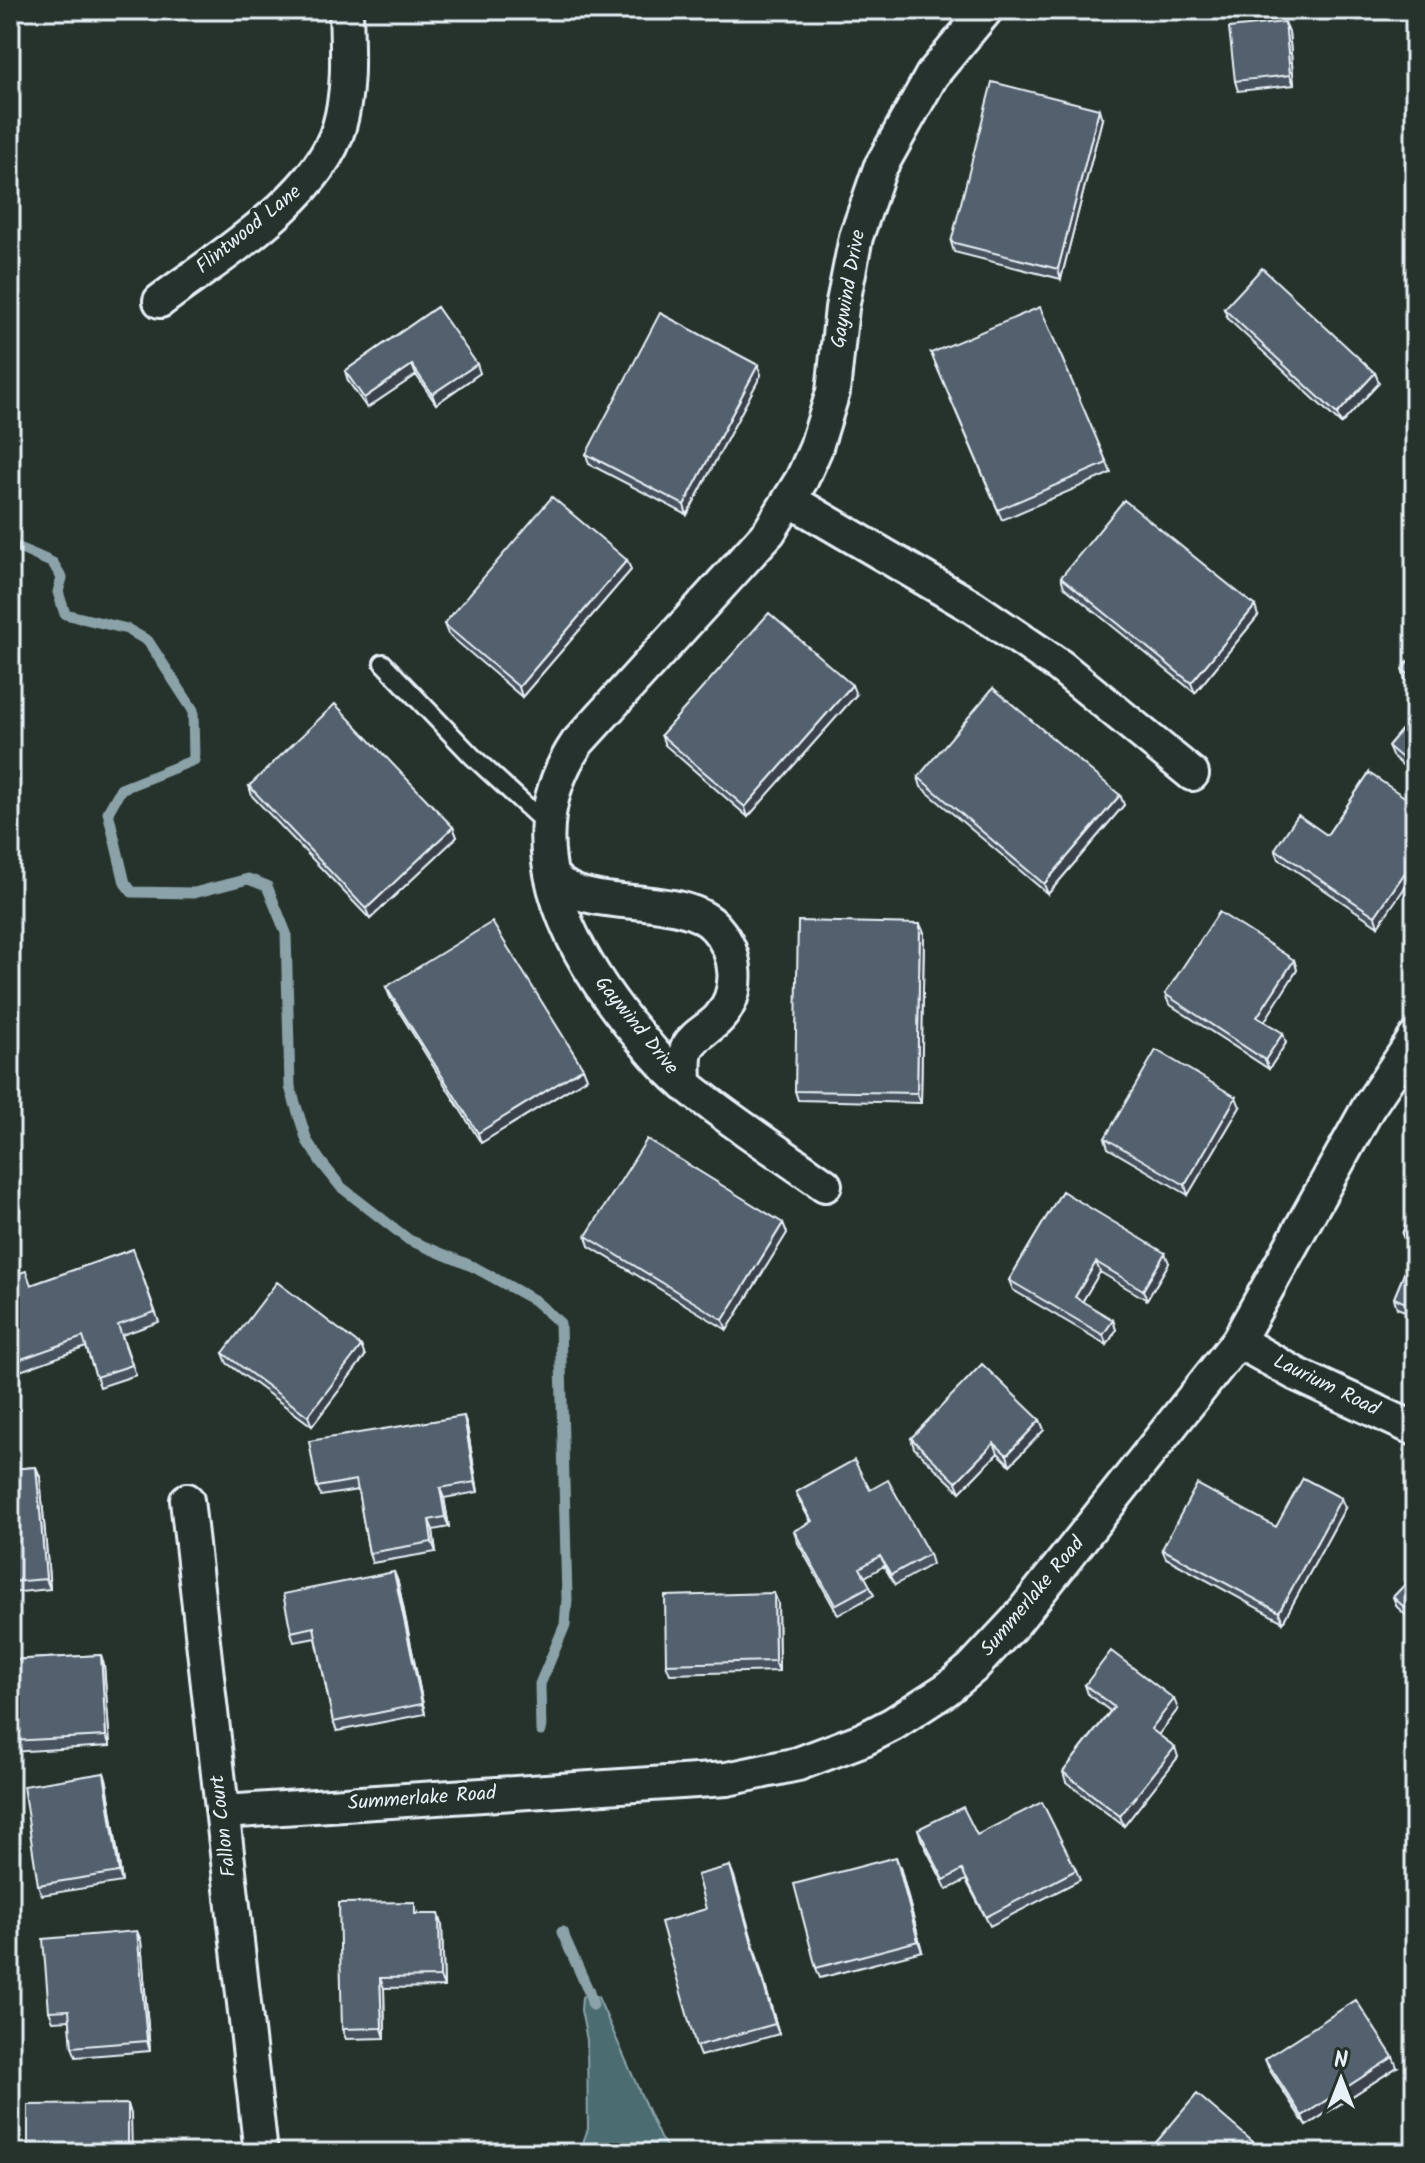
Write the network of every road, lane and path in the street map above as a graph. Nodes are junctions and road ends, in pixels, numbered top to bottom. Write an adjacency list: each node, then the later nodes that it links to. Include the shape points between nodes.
1 (346, 10): 3 (street, Flintwood Lane, via 347,85 339,128 317,170 271,217)
2 (986, 10): 4 (street, Gaywind Drive, via 932,75 880,168 856,237 833,392 815,450)
3 (160, 301)
4 (790, 500): 6 (street, via 973,607 1060,666); 7 (street, Gaywind Drive, via 769,532 577,743 563,762)
5 (383, 663): 7 (lane)
6 (1192, 774)
7 (546, 824): 8 (street, Gaywind Drive)
8 (554, 878): 10 (street, Gaywind Drive, via 566,926 606,995); 10 (street, Gaywind Drive, via 570,890 596,897 692,913 717,928 734,960 733,991 720,1018 686,1050)
9 (1415, 1038): 12 (street, Summerlake Road, via 1368,1108)
10 (685, 1085): 11 (street, Gaywind Drive)
11 (825, 1185)
12 (1238, 1341): 13 (street, Laurium Road); 15 (street, Summerlake Road, via 1016,1621 972,1668 864,1739 798,1764 698,1783)
13 (1415, 1429)
14 (187, 1500): 15 (street, Fallon Court)
15 (223, 1812): 16 (street, Fallon Court)
16 (261, 2153)

